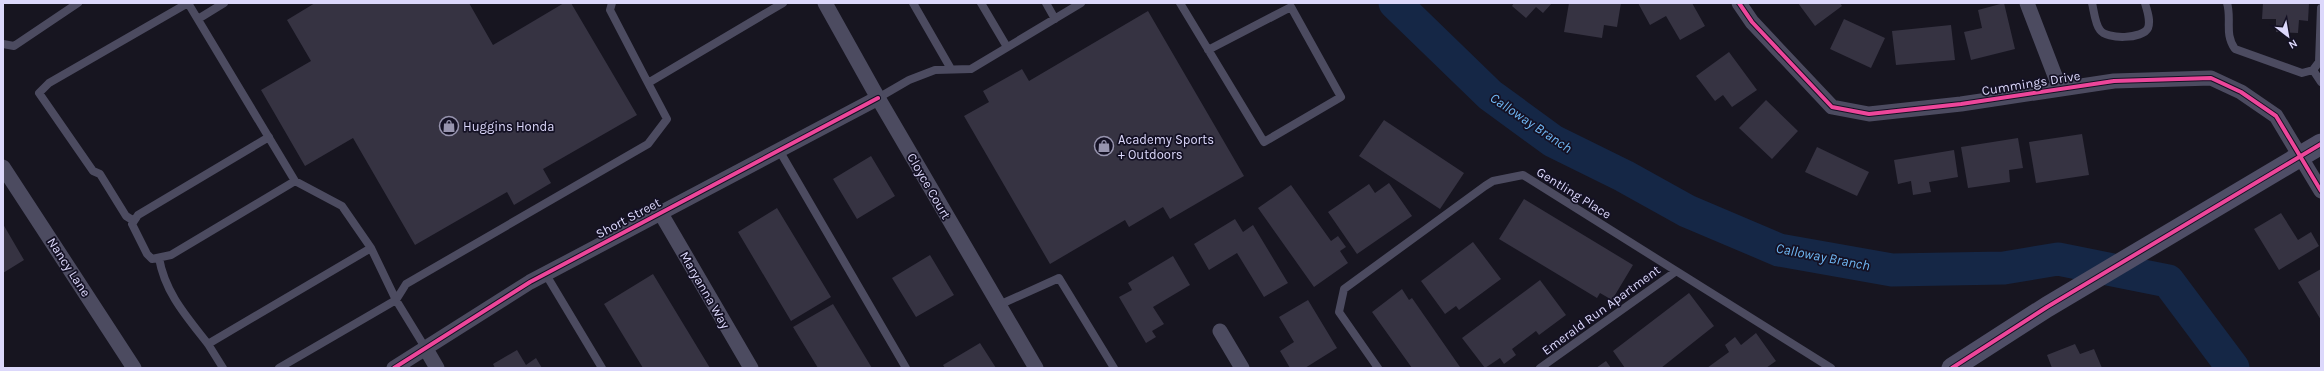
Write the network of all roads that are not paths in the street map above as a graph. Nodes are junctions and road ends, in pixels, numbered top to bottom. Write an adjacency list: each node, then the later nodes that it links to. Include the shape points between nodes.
1 (78, 3): 20 (lane, via 14,46)
2 (188, 3): 18 (lane); 37 (lane, via 48,83 39,93 92,171 100,174 126,216)
3 (224, 3): 18 (lane)
4 (612, 3): 26 (lane, via 610,10)
5 (783, 3): 26 (lane)
6 (825, 3): 28 (street, Cloyce Court)
7 (913, 3): 23 (lane)
8 (981, 3): 21 (lane)
9 (1046, 3): 19 (lane)
10 (1081, 3): 19 (lane)
11 (1180, 3): 22 (lane)
12 (1739, 3): 27 (street, Cummings Drive, via 1752,22 1832,107 1869,114 1961,104)
13 (2027, 3): 27 (street)
14 (2092, 3): 15 (lane, via 2098,29 2111,38 2142,34 2147,29 2149,21)
15 (2145, 3)
16 (2227, 3): 24 (lane, via 2229,41 2235,48 2302,73)
17 (2321, 8): 24 (lane, via 2319,62)
18 (198, 19): 29 (lane)
19 (1055, 19): 21 (lane)
20 (3, 44)
21 (1008, 47): 23 (lane, via 971,69)
22 (1208, 50): 22 (lane, via 1264,142 1341,97 1291,7)
23 (951, 69): 28 (lane, via 935,70 909,80)
24 (2313, 70): 25 (lane)
25 (2321, 82)
26 (648, 83): 42 (lane, via 667,119 648,144 406,284)
27 (2060, 89): 32 (street, Cummings Drive, via 2114,81 2211,78 2241,92 2276,116)
28 (878, 98): 31 (street, Short Street); 43 (street, Cloyce Court)
29 (269, 137): 34 (lane); 37 (lane, via 138,215)
30 (2321, 144): 32 (street)
31 (779, 150): 36 (street, Short Street); 54 (lane)
32 (2300, 157): 35 (street, Cummings Drive); 61 (street, via 2047,308)
33 (3, 167): 47 (street, Nancy Lane)
34 (295, 181): 38 (lane, via 342,206); 39 (lane, via 171,255)
35 (2321, 191)
36 (660, 212): 41 (street, Short Street); 53 (street, Maryanna Way)
37 (134, 221): 39 (lane, via 132,224 147,254 152,259)
38 (371, 248): 42 (lane); 45 (lane)
39 (159, 258): 45 (lane, via 162,274 175,302)
40 (1675, 272): 58 (lane, Gentling Place, via 1523,175 1493,181 1344,289 1339,312); 59 (lane, Emerald Run Apartment); 60 (lane, Gentling Place)
41 (545, 273): 46 (street, Short Street); 52 (lane)
42 (396, 300): 46 (lane); 49 (lane)
43 (999, 305): 55 (street, Cloyce Court); 56 (lane, via 1059,278)
44 (1220, 331): 57 (street)
45 (208, 344): 48 (lane)
46 (426, 349): 50 (street, Short Street); 51 (street)
47 (134, 368)
48 (223, 368)
49 (279, 368)
50 (394, 368)
51 (437, 368)
52 (602, 368)
53 (750, 368)
54 (906, 368)
55 (1036, 368)
56 (1114, 368)
57 (1242, 368)
58 (1378, 368)
59 (1540, 368)
60 (1830, 368)
61 (1952, 368)

